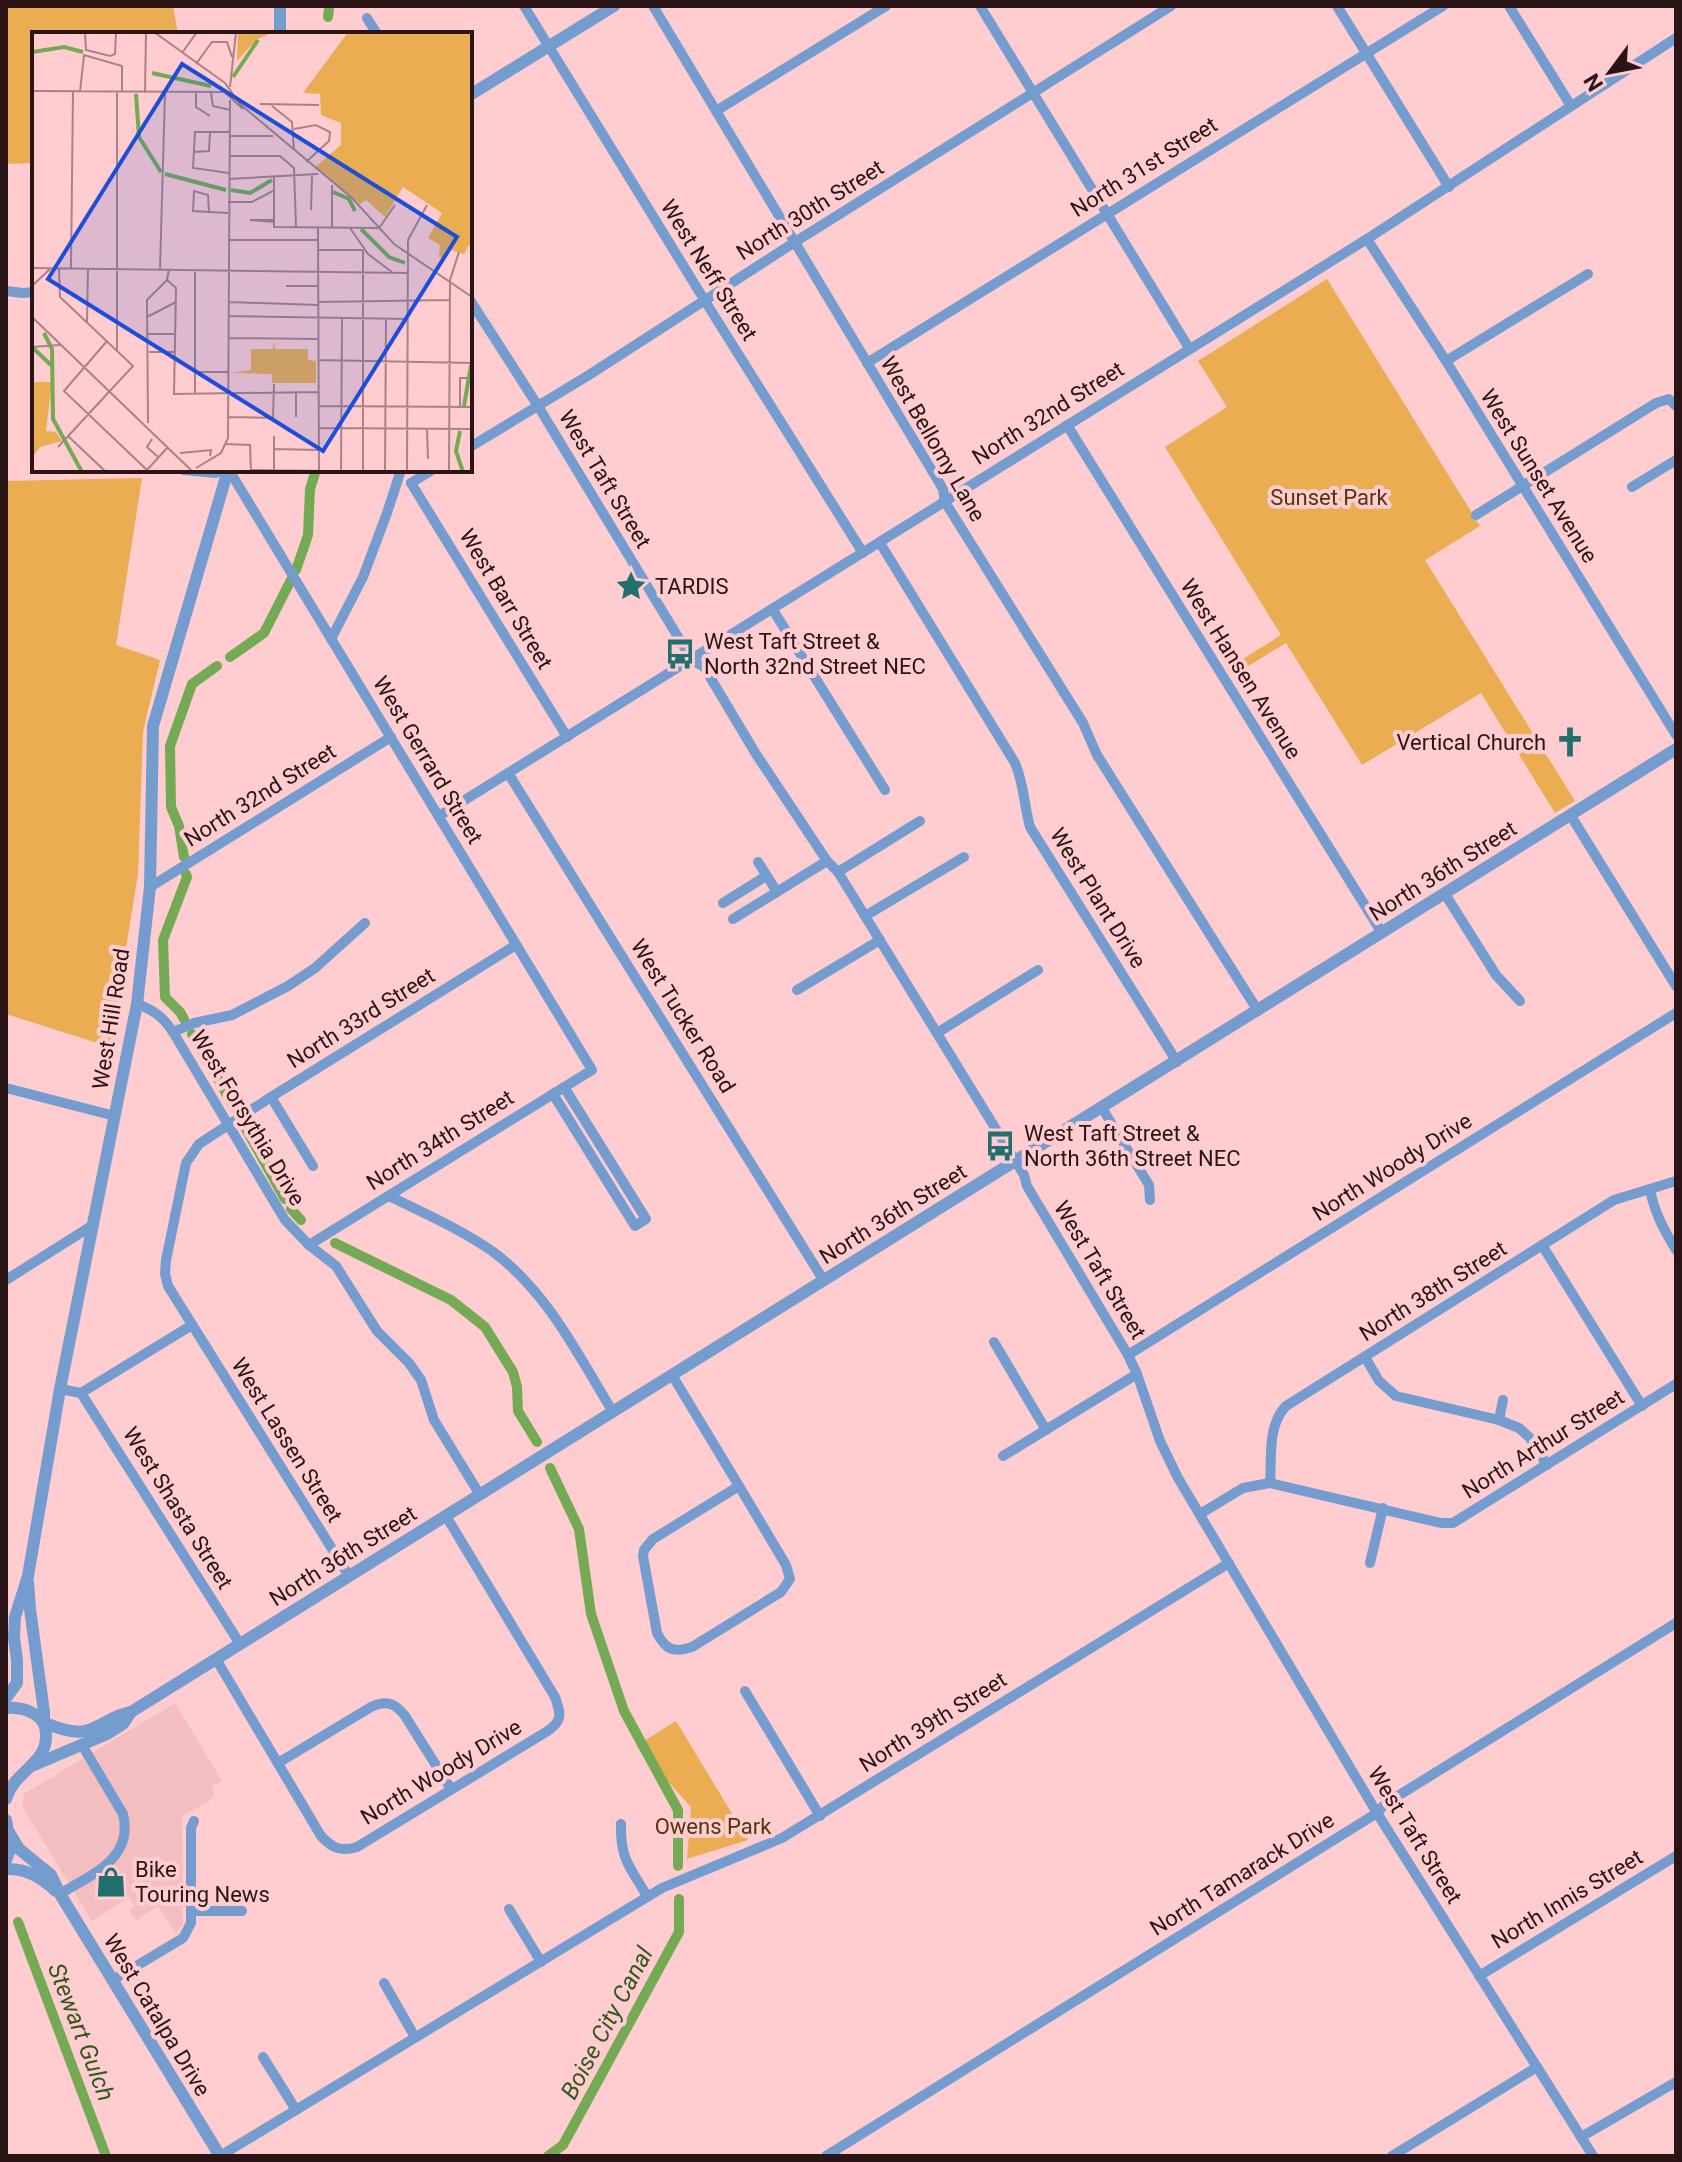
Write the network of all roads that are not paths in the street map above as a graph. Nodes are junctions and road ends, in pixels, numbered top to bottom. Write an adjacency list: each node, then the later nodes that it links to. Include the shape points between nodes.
1 (280, 6): 12 (street)
2 (524, 6): 15 (street, West Neff Street)
3 (614, 6): 15 (street)
4 (653, 6): 20 (street, West Bellomy Lane)
5 (886, 6): 20 (street)
6 (980, 6): 17 (street)
7 (1171, 6): 17 (street, North 30th Street)
8 (1337, 6): 16 (street)
9 (1443, 6): 16 (street, North 31st Street)
10 (1509, 6): 19 (street)
11 (367, 18): 13 (street)
12 (280, 32)
13 (376, 32)
14 (1676, 38): 19 (street, North 32nd Street)
15 (549, 46): 18 (street); 28 (street, West Neff Street)
16 (1366, 53): 21 (street); 22 (street, North 31st Street)
17 (1033, 93): 22 (street); 24 (street, North 30th Street)
18 (472, 94)
19 (1571, 106): 21 (street, North 32nd Street)
20 (716, 111): 24 (street, West Bellomy Lane)
21 (1449, 187): 23 (street, North 32nd Street)
22 (1107, 214): 30 (street); 32 (street, North 31st Street)
23 (1367, 239): 30 (street, North 32nd Street); 31 (street, West Sunset Avenue)
24 (795, 242): 28 (street, North 30th Street); 32 (street, West Bellomy Lane)
25 (1588, 274): 31 (street)
26 (6, 291): 27 (street)
27 (32, 292)
28 (705, 301): 34 (street, North 30th Street); 48 (street, West Neff Street)
29 (472, 303): 34 (street, West Taft Street)
30 (1189, 348): 35 (street, North 32nd Street)
31 (1446, 361): 43 (street, West Sunset Avenue)
32 (867, 363): 45 (street, West Bellomy Lane, via 943,489)
33 (1673, 402): 43 (street, via 1656,403)
34 (538, 406): 36 (street, North 30th Street); 51 (street, West Taft Street)
35 (1067, 425): 45 (street, North 32nd Street); 73 (street, West Hansen Avenue)
36 (472, 446)
37 (1676, 460): 44 (street)
38 (226, 472): 66 (street, West Hill Road, via 153,726)
39 (228, 472): 50 (street, West Gerrard Street)
40 (429, 472): 42 (street)
41 (400, 475): 42 (street); 50 (street, via 363,577)
42 (411, 483): 54 (street, West Barr Street)
43 (1522, 485): 46 (street); 52 (street, West Sunset Avenue)
44 (1632, 487)
45 (945, 502): 47 (street, North 32nd Street); 81 (street, West Bellomy Lane)
46 (1476, 515)
47 (880, 543): 48 (street, North 32nd Street); 85 (street, West Plant Drive, via 1015,763 1030,827)
48 (863, 553): 49 (street, North 32nd Street)
49 (773, 610): 51 (street, North 32nd Street); 57 (street)
50 (331, 639): 53 (street, West Gerrard Street)
51 (692, 660): 54 (street, North 32nd Street); 62 (street, West Taft Street, via 704,667)
52 (1676, 735)
53 (391, 737): 58 (street, West Gerrard Street); 66 (street, North 32nd Street)
54 (567, 737): 56 (street, North 32nd Street)
55 (1676, 749): 59 (street, North 36th Street)
56 (508, 773): 58 (street, North 32nd Street); 105 (street, West Tucker Road)
57 (885, 790)
58 (439, 816): 75 (street, West Gerrard Street)
59 (1571, 816): 68 (street, North 36th Street); 77 (street)
60 (920, 821): 64 (street)
61 (964, 857): 70 (street)
62 (827, 861): 64 (street, West Taft Street); 67 (street)
63 (758, 862): 65 (street)
64 (838, 872): 70 (street, West Taft Street)
65 (766, 876): 67 (street); 69 (street)
66 (150, 887): 80 (street, West Hill Road)
67 (777, 892): 71 (street)
68 (1445, 894): 73 (street, North 36th Street); 79 (street, via 1496,975)
69 (723, 903)
70 (865, 916): 74 (street, West Taft Street)
71 (733, 919)
72 (365, 923): 83 (street, via 288,986 232,1015)
73 (1382, 933): 81 (street, North 36th Street)
74 (880, 940): 78 (street); 84 (street, West Taft Street)
75 (516, 945): 86 (street, West Gerrard Street); 90 (street, North 33rd Street)
76 (1038, 970): 84 (street)
77 (1676, 986)
78 (797, 990)
79 (1520, 1001)
80 (137, 1004): 83 (street, West Forsythia Drive, via 154,1011); 92 (street, West Hill Road)
81 (1258, 1011): 85 (street, North 36th Street)
82 (1676, 1013): 108 (street, North Woody Drive)
83 (173, 1032): 93 (street, West Forsythia Drive)
84 (937, 1033): 94 (street, West Taft Street)
85 (1177, 1062): 91 (street, North 36th Street)
86 (592, 1070): 87 (street, North 34th Street)
87 (564, 1087): 89 (street, North 34th Street); 89 (street, via 646,1219 635,1226)
88 (6, 1088): 92 (street)
89 (553, 1094): 98 (street, North 34th Street)
90 (271, 1097): 93 (street, North 33rd Street); 95 (street)
91 (1102, 1108): 94 (street, North 36th Street); 99 (street, via 1149,1185)
92 (115, 1116): 100 (street, West Hill Road)
93 (227, 1125): 101 (street, West Forsythia Drive, via 277,1209); 106 (street, West Lassen Street, via 199,1144 186,1163 166,1260 168,1286)
94 (1016, 1162): 105 (street, North 36th Street); 108 (street, West Taft Street)
95 (313, 1166)
96 (1676, 1181): 97 (street, North 38th Street)
97 (1650, 1189): 102 (street, North 38th Street, via 1614,1200); 103 (street)
98 (389, 1196): 101 (street, North 34th Street); 117 (street, via 466,1235 527,1283 559,1323)
99 (1150, 1200)
100 (93, 1225): 104 (street); 113 (street, West Hill Road)
101 (309, 1245): 124 (street, West Forsythia Drive, via 336,1266 377,1331 421,1380 434,1420)
102 (1542, 1245): 109 (street, North 38th Street); 116 (street)
103 (1676, 1250)
104 (6, 1280)
105 (824, 1281): 111 (street, North 36th Street)
106 (192, 1325): 114 (street); 131 (street, West Lassen Street)
107 (994, 1342): 119 (street)
108 (1128, 1355): 110 (street, West Taft Street)
109 (1365, 1357): 118 (street, via 1396,1396); 122 (street, North 38th Street, via 1279,1413 1272,1433)
110 (1137, 1374): 119 (street); 126 (street, West Taft Street, via 1160,1441)
111 (672, 1375): 117 (street, North 36th Street); 123 (street)
112 (1676, 1384): 116 (street, North Arthur Street)
113 (60, 1389): 114 (street); 130 (street, West Hill Road)
114 (81, 1393): 133 (street, West Shasta Street)
115 (1503, 1400): 118 (street)
116 (1642, 1406): 121 (street, North Arthur Street)
117 (613, 1412): 124 (street, North 36th Street)
118 (1499, 1420): 121 (street, via 1530,1438)
119 (1046, 1430): 120 (street)
120 (1003, 1456)
121 (1547, 1465): 125 (street, North Arthur Street, via 1453,1523)
122 (1270, 1483): 125 (street, North Arthur Street); 126 (street, North Arthur Street, via 1243,1488)
123 (739, 1486): 123 (street, via 790,1579 781,1592 692,1647 670,1649 657,1633 644,1550 653,1539)
124 (480, 1495): 127 (street, North 36th Street)
125 (1383, 1508): 129 (street)
126 (1200, 1514): 128 (street, West Taft Street)
127 (446, 1516): 131 (street, North 36th Street); 144 (street, North Woody Drive, via 559,1709 555,1726)
128 (1229, 1563): 146 (street, West Taft Street); 147 (street, North 39th Street)
129 (1370, 1563)
130 (28, 1576): 136 (street, West Hill Road, via 15,1617 17,1683); 139 (street, West Hill Road)
131 (349, 1576): 133 (street, North 36th Street)
132 (1676, 1623): 146 (street, North Tamarack Drive)
133 (240, 1644): 134 (street, North 36th Street)
134 (216, 1659): 138 (street, North 36th Street); 142 (street)
135 (745, 1691): 147 (street)
136 (6, 1698)
137 (6, 1708): 139 (street, via 26,1710)
138 (131, 1712): 140 (street, North 36th Street); 141 (street, North 36th Street, via 123,1724)
139 (44, 1723): 140 (street); 143 (street, West Hill Road, via 46,1742)
140 (87, 1731): 141 (street)
141 (82, 1745): 143 (street, North 36th Street); 154 (street, via 123,1814 125,1837 113,1859)
142 (278, 1763): 144 (street, via 371,1707 390,1702 405,1716); 144 (street, North Woody Drive, via 321,1836 337,1849 357,1847)
143 (33, 1765): 145 (street)
144 (451, 1789)
145 (6, 1799)
146 (1377, 1813): 160 (street, West Taft Street); 170 (street, North Tamarack Drive)
147 (820, 1816): 155 (street, North 39th Street, via 775,1842)
148 (194, 1821): 157 (street)
149 (621, 1824): 155 (street, via 620,1846)
150 (8, 1826): 152 (street, via 11,1847); 154 (street, West Catalpa Drive, via 19,1849 51,1875)
151 (1676, 1856): 160 (street, North Innis Street)
152 (6, 1860)
153 (6, 1869): 154 (street, West Catalpa Drive, via 31,1873)
154 (60, 1894): 161 (street, West Catalpa Drive)
155 (647, 1896): 159 (street, North 39th Street)
156 (509, 1909): 159 (street)
157 (191, 1911): 158 (street); 161 (street, via 183,1938)
158 (242, 1911)
159 (541, 1962): 163 (street, North 39th Street)
160 (1479, 1976): 165 (street, West Taft Street)
161 (113, 1980): 169 (street, West Catalpa Drive)
162 (384, 1983): 163 (street)
163 (415, 2037): 167 (street, North 39th Street)
164 (263, 2057): 167 (street)
165 (1537, 2067): 168 (street, West Taft Street); 171 (street)
166 (1676, 2082): 168 (street)
167 (296, 2110): 169 (street, North 39th Street)
168 (1581, 2137): 172 (street, West Taft Street)
169 (220, 2156)
170 (826, 2156)
171 (1392, 2156)
172 (1593, 2156)

